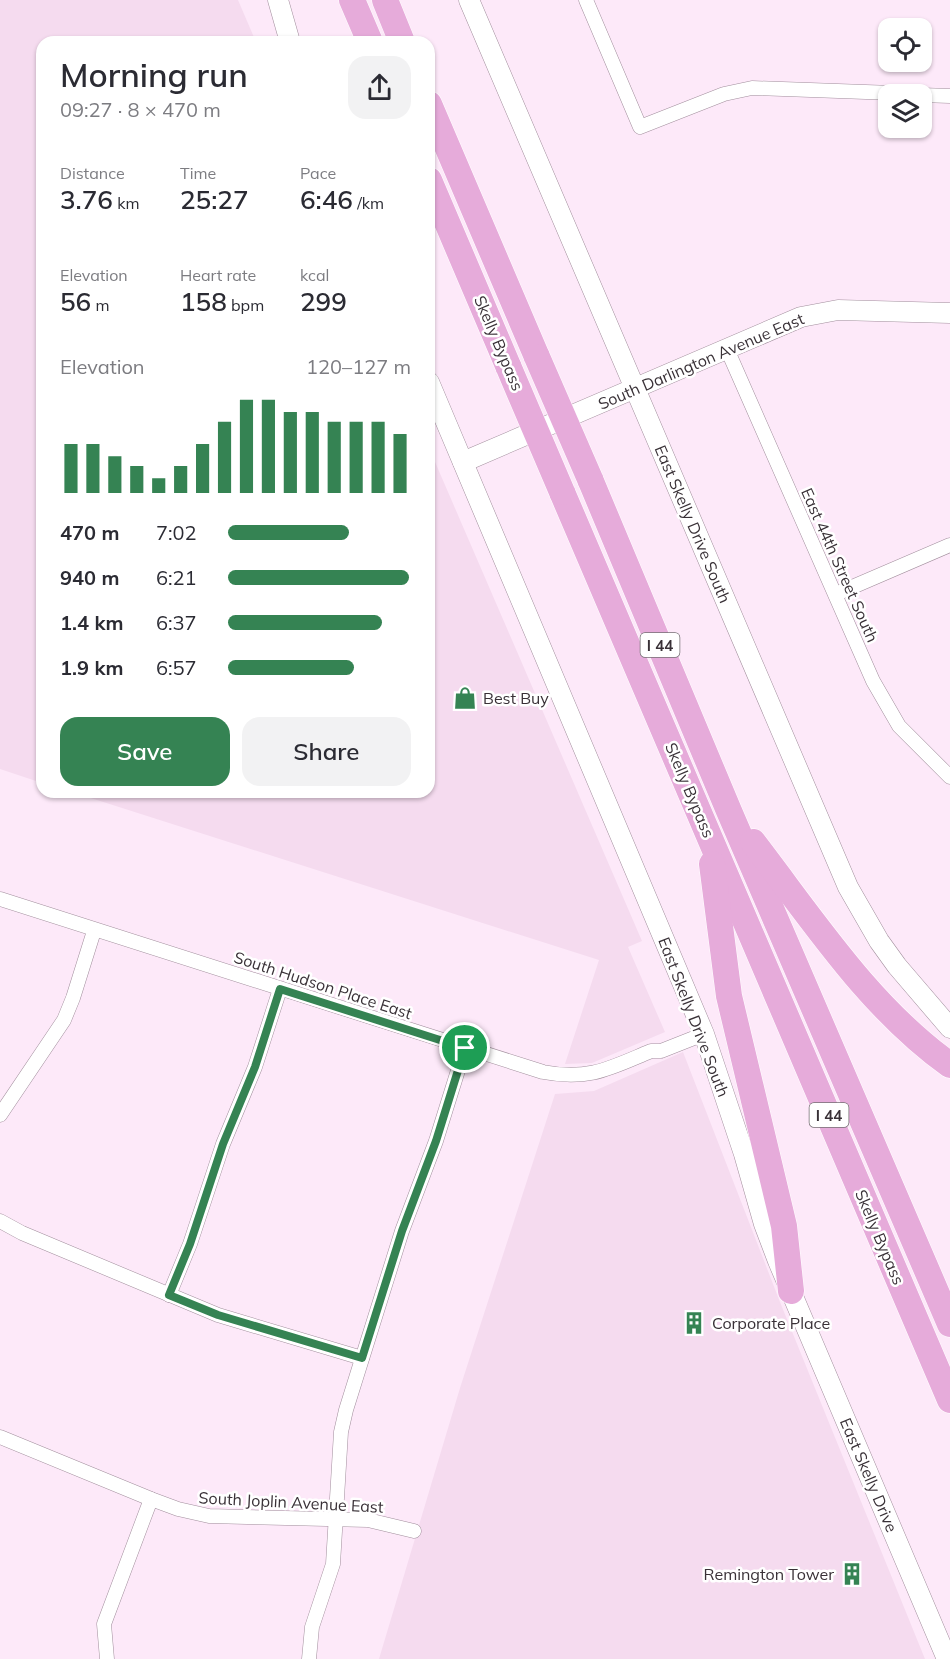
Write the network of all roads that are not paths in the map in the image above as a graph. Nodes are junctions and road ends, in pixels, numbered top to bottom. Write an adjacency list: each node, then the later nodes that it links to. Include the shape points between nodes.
1 (278, 0): 6 (main road)
2 (352, 0): 7 (highway)
3 (385, 0): 8 (highway)
4 (469, 0): 16 (main road, East Skelly Drive South)
5 (586, 0): 9 (street, via 640,127 724,94 752,88)
6 (288, 36)
7 (367, 36)
8 (400, 36)
9 (878, 92)
10 (932, 95): 11 (street)
11 (950, 96)
12 (435, 118): 22 (highway, Skelly Bypass / I 44, bridge)
13 (435, 194): 23 (highway, Skelly Bypass / I 44, bridge)
14 (950, 313): 15 (main road, South Darlington Avenue East, via 866,309 818,313)
15 (726, 349): 16 (main road, South Darlington Avenue East); 20 (street, East 44th Street South)
16 (635, 388): 18 (main road, South Darlington Avenue East); 27 (main road, East Skelly Drive South, via 848,887 897,966)
17 (435, 396): 18 (main road, East Skelly Drive South)
18 (463, 462): 28 (main road, East Skelly Drive South)
19 (950, 545): 20 (street)
20 (836, 594): 21 (street, East 44th Street South, via 886,706 899,726)
21 (950, 777)
22 (729, 811): 30 (highway, via 867,990); 35 (highway, Skelly Bypass / I 44)
23 (707, 831): 33 (highway, via 729,996 784,1226); 37 (highway, Skelly Bypass / I 44)
24 (0, 899): 25 (street, South Hudson Place East)
25 (94, 931): 26 (street, South Hudson Place East); 31 (street, via 64,1020)
26 (280, 989): 29 (street, South Hudson Place East); 34 (street, via 255,1067)
27 (950, 1028)
28 (704, 1034): 29 (street, South Hudson Place East, via 603,1071 577,1076 543,1072); 33 (main road, East Skelly Drive South, via 764,1224)
29 (465, 1048): 36 (street)
30 (950, 1065)
31 (0, 1115)
32 (0, 1221): 34 (street)
33 (791, 1291): 44 (main road, East Skelly Drive)
34 (169, 1295): 36 (street, via 218,1315)
35 (950, 1324)
36 (362, 1358): 40 (street, via 341,1431)
37 (950, 1400)
38 (0, 1437): 39 (street, South Joplin Avenue East)
39 (151, 1499): 40 (street, South Joplin Avenue East, via 209,1516); 42 (street, via 104,1624)
40 (337, 1520): 41 (street, South Joplin Avenue East, via 368,1520); 43 (street, via 333,1564 312,1627)
41 (414, 1531)
42 (106, 1659)
43 (309, 1659)
44 (947, 1659)

